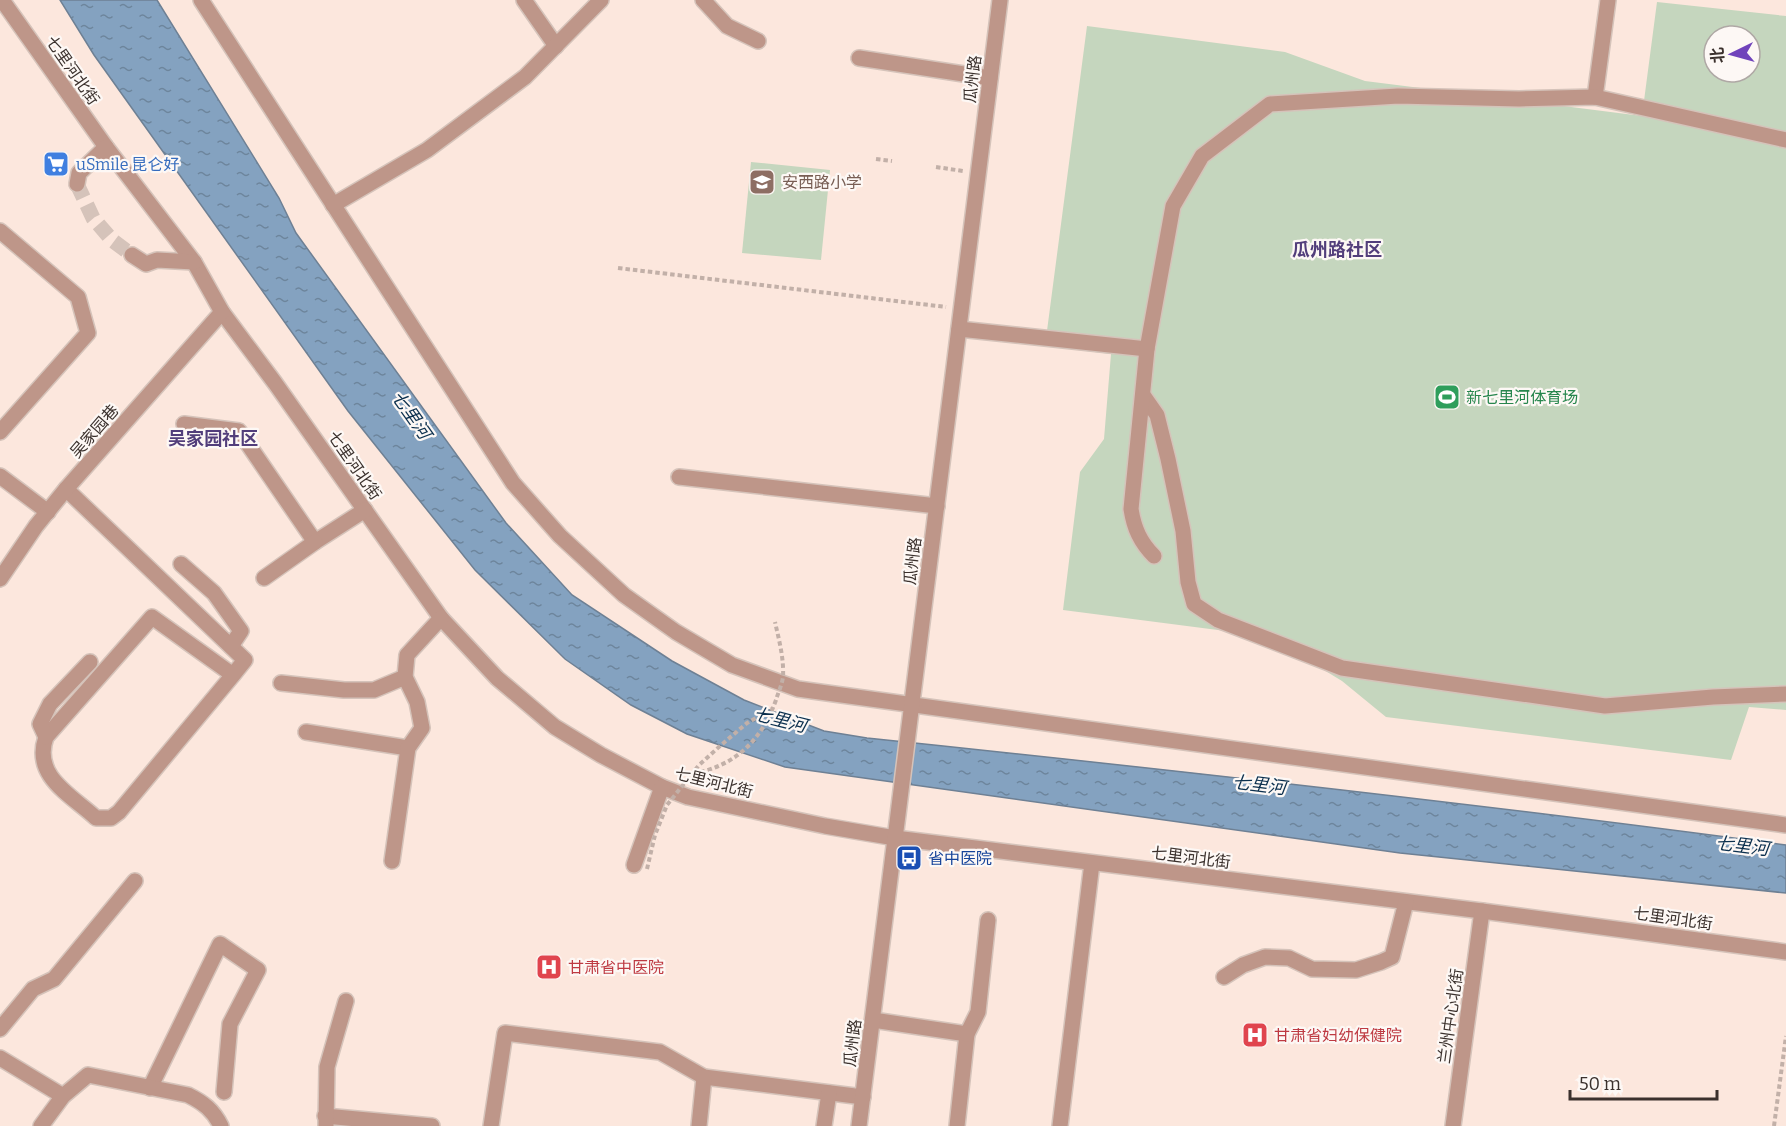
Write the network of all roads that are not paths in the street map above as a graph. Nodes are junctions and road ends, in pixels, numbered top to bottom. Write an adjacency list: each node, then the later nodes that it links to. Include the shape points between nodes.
1 (2, 0): 14 (street, 七里河北街)
2 (201, 0): 16 (street)
3 (524, 0): 9 (street)
4 (601, 0): 9 (street)
5 (703, 0): 8 (street, via 728,26)
6 (1000, 0): 11 (street, 瓜州路)
7 (1608, 0): 12 (street)
8 (758, 41)
9 (556, 46): 16 (street, via 525,76 427,150)
10 (859, 58): 11 (street)
11 (990, 78): 21 (street, 瓜州路)
12 (1595, 98): 13 (street); 22 (street, via 1398,96 1270,104 1202,156 1173,206)
13 (1786, 140)
14 (106, 147): 15 (street, via 87,164); 19 (street, 七里河北街)
15 (81, 182)
16 (333, 205): 44 (street, via 513,483 560,536 624,595 732,665 798,689)
17 (0, 231): 25 (street, via 78,297 88,333)
18 (135, 252): 19 (street, via 146,264 157,260)
19 (194, 262): 20 (street, 七里河北街)
20 (222, 312): 28 (street, 吴家园巷); 30 (street, 七里河北街)
21 (959, 328): 22 (street); 29 (street, 瓜州路)
22 (1147, 349): 23 (street)
23 (1143, 395): 33 (street, via 1131,509 1134,528); 43 (street, via 1157,415 1168,459 1194,604 1218,620 1342,668 1605,706)
24 (184, 424): 32 (street, via 239,431)
25 (0, 432)
26 (0, 476): 31 (street)
27 (679, 477): 29 (street)
28 (66, 489): 31 (street, 吴家园巷); 38 (street)
29 (937, 506): 44 (street, 瓜州路)
30 (365, 510): 32 (street); 37 (street, 七里河北街)
31 (48, 512): 36 (street, 吴家园巷)
32 (315, 542): 35 (street)
33 (1154, 556)
34 (181, 564): 38 (street, via 214,593 241,631)
35 (264, 578)
36 (0, 579)
37 (441, 618): 41 (street, via 407,655); 48 (street, 七里河北街, via 497,678 555,727)
38 (231, 646): 40 (street, via 245,660)
39 (90, 662): 46 (street, via 50,704 40,724)
40 (233, 675): 46 (street, via 152,617); 46 (street, via 111,818 96,818 50,777 42,758)
41 (405, 678): 42 (street, via 374,690); 47 (street, via 417,702 422,728)
42 (281, 683)
43 (1786, 694)
44 (912, 706): 49 (street); 50 (street, 瓜州路)
45 (306, 732): 47 (street)
46 (46, 737)
47 (408, 748): 51 (street)
48 (662, 787): 50 (street, 七里河北街, via 688,797); 53 (street)
49 (1786, 825)
50 (895, 838): 52 (street, 七里河北街); 61 (street, 瓜州路)
51 (392, 861)
52 (1092, 863): 55 (street, 七里河北街); 80 (street)
53 (640, 867)
54 (135, 881): 62 (street, via 54,979 33,989)
55 (1406, 902): 56 (street, 七里河北街); 59 (street, via 1392,957 1381,963 1356,970 1312,969 1289,958 1265,957)
56 (1482, 911): 58 (street, 七里河北街); 81 (street, 兰州中心北街)
57 (988, 920): 63 (street, via 978,1011)
58 (1786, 952)
59 (1224, 977)
60 (346, 1001): 71 (street, via 327,1067)
61 (873, 1020): 63 (street); 70 (street, 瓜州路)
62 (0, 1029)
63 (967, 1034): 79 (street)
64 (0, 1058): 69 (street)
65 (704, 1077): 68 (street); 75 (street, via 660,1052 505,1033); 76 (street)
66 (150, 1088): 67 (street, via 220,944 258,970 230,1024); 69 (street, via 88,1075); 73 (street, via 188,1095 202,1102)
67 (224, 1092)
68 (829, 1093): 70 (street); 77 (street)
69 (63, 1096): 72 (street)
70 (863, 1098): 78 (street, 瓜州路)
71 (326, 1121): 74 (street)
72 (41, 1126)
73 (221, 1126)
74 (432, 1126)
75 (491, 1126)
76 (699, 1126)
77 (824, 1126)
78 (859, 1126)
79 (957, 1126)
80 (1060, 1126)
81 (1453, 1126)

